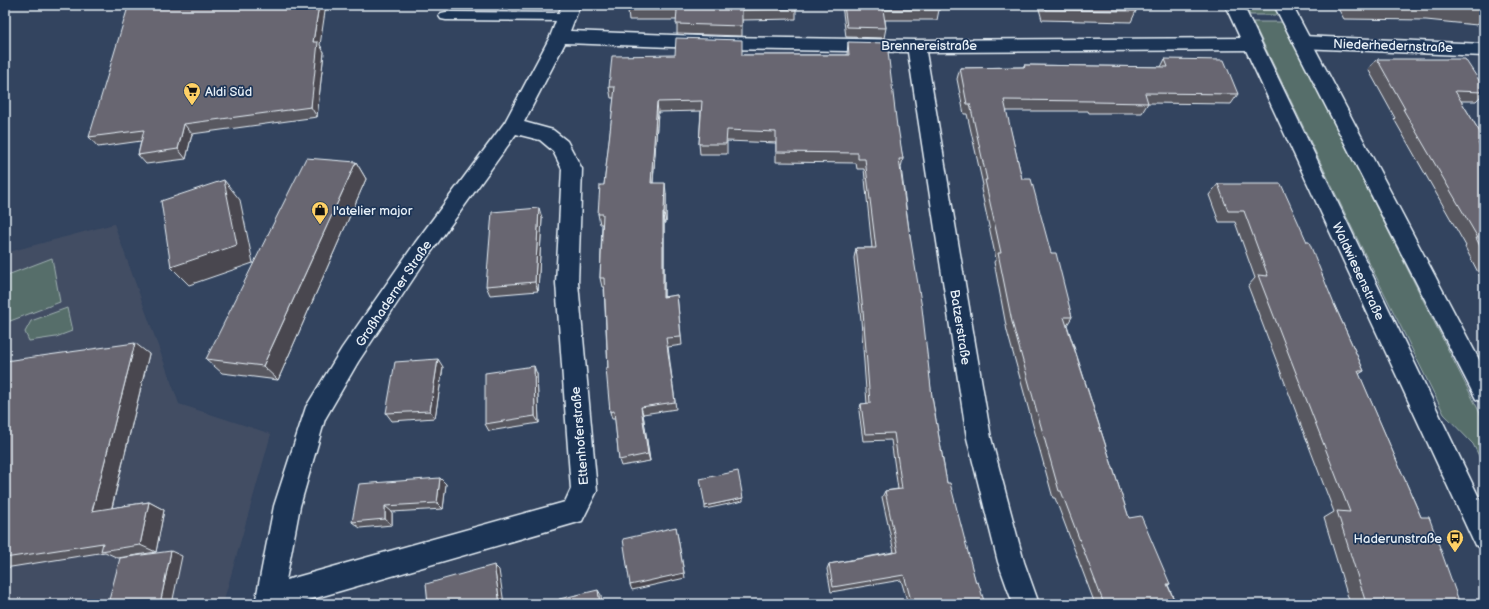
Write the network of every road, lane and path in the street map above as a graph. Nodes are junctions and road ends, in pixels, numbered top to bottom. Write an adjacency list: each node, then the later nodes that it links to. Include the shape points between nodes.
1 (1234, 5): 7 (street, Waldwiesenstraße)
2 (1283, 5): 6 (street)
3 (569, 11): 4 (lane); 5 (street, Großhaderner Straße)
4 (446, 16)
5 (559, 37): 8 (street, Brennereistraße, via 717,43); 10 (street, Großhaderner Straße)
6 (1302, 42): 9 (street, Niederhedernstraße); 11 (street)
7 (1252, 44): 8 (street, Brennereistraße); 12 (street, Waldwiesenstraße)
8 (916, 46): 14 (street, Batzerstraße, via 979,438 1011,562)
9 (1484, 50)
10 (512, 126): 13 (street, Großhaderner Straße, via 422,249 350,355 314,415 287,506); 13 (street, Ettenhoferstraße, via 546,134 560,146 572,169 567,283 584,491 573,512)
11 (1484, 392)
12 (1484, 536)
13 (269, 601)
14 (1026, 604)

